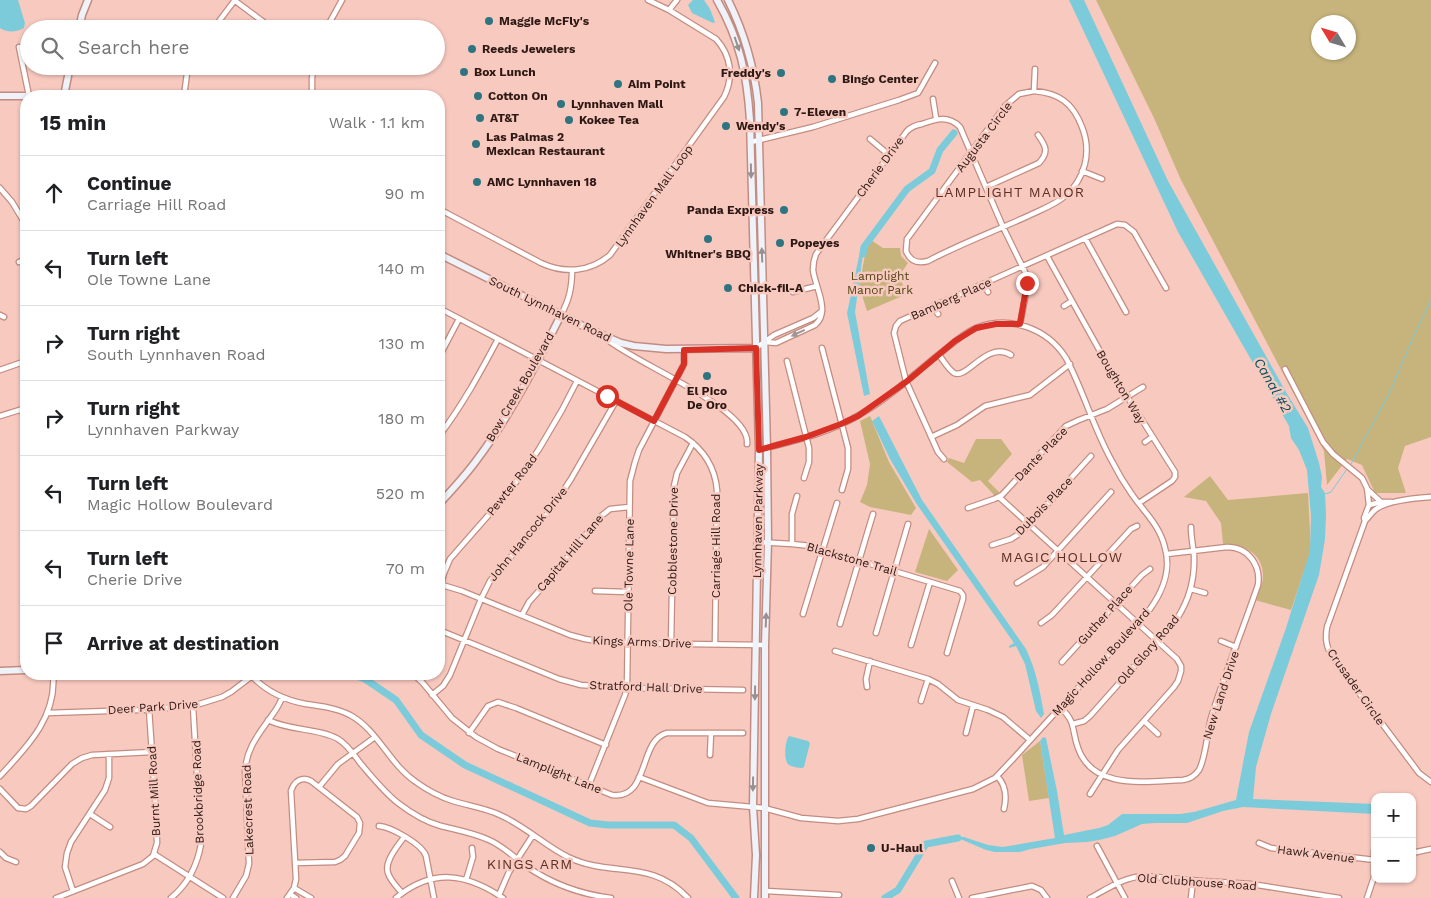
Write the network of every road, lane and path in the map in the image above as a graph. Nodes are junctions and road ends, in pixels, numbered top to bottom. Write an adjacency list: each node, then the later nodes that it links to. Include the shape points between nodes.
1 (88, 0): 9 (main road)
2 (235, 0): 10 (street); 11 (street)
3 (342, 0): 12 (street)
4 (648, 0): 8 (street, Lynnhaven Mall Loop)
5 (678, 0): 8 (street)
6 (717, 0): 33 (main road, Lynnhaven Parkway, one-way to 33, via 743,63)
7 (728, 0): 32 (main road, Lynnhaven Parkway, via 746,43 755,78)
8 (669, 10): 47 (street, Lynnhaven Mall Loop, via 720,42 729,61 728,88 614,251 596,265)
9 (81, 20)
10 (220, 20)
11 (261, 20)
12 (331, 20)
13 (19, 47): 14 (street)
14 (20, 53)
15 (935, 63): 32 (street, via 918,93)
16 (1035, 69): 25 (street)
17 (24, 75): 21 (street)
18 (68, 75): 22 (main road)
19 (187, 75): 23 (street)
20 (312, 75): 24 (street)
21 (26, 90)
22 (65, 90)
23 (185, 90)
24 (312, 90)
25 (1034, 91): 34 (street, Augusta Circle, via 1019,94 1005,106); 36 (street, Augusta Circle, via 1061,98 1077,115 1086,144)
26 (0, 96): 27 (main road)
27 (20, 96)
28 (933, 99): 29 (street)
29 (936, 118): 34 (street, via 956,122); 35 (street, Cherie Drive, via 910,128)
30 (1038, 135): 38 (street, via 1046,145 1039,163)
31 (870, 139): 35 (street)
32 (759, 141): 33 (street); 65 (main road, Lynnhaven Parkway, one-way to 32)
33 (751, 142): 67 (main road, Lynnhaven Parkway, one-way to 67)
34 (970, 153): 38 (street); 42 (street, Augusta Circle, via 907,239 907,254 916,262 928,261)
35 (889, 155): 49 (street, Cherie Drive, via 816,254 813,271)
36 (1082, 171): 37 (street); 42 (street, Augusta Circle, via 1074,186 1057,202)
37 (1102, 179)
38 (986, 187): 42 (street)
39 (0, 188): 41 (street)
40 (445, 212): 47 (street, Lynnhaven Mall Loop, via 544,264)
41 (20, 215)
42 (1003, 227): 46 (street)
43 (1085, 238): 44 (street, Bamberg Place); 50 (street, Bamberg Place, via 1113,224 1128,226); 58 (street)
44 (1047, 256): 46 (street, Bamberg Place); 53 (street, Boughton Way)
45 (445, 257): 60 (main road, South Lynnhaven Road)
46 (1022, 267): 48 (street, Bamberg Place); 62 (street, via 1027,288)
47 (572, 270): 60 (street, via 570,296)
48 (984, 284): 52 (street); 54 (street, Bamberg Place)
49 (817, 286): 51 (street); 57 (street, Cherie Drive)
50 (1166, 288)
51 (793, 292)
52 (988, 292)
53 (1072, 301): 55 (street); 82 (street, Boughton Way)
54 (933, 306): 59 (street); 80 (street, Bamberg Place, via 900,321 894,329)
55 (1064, 306)
56 (445, 311): 61 (street, Carriage Hill Road)
57 (822, 311): 65 (street); 65 (street, one-way to 65, via 815,325 776,343)
58 (1126, 312)
59 (938, 314)
60 (561, 315): 63 (main road, South Lynnhaven Road); 72 (main road, Bow Creek Boulevard)
61 (459, 319): 64 (street, Carriage Hill Road); 66 (street)
62 (1020, 324): 70 (street, Magic Hollow Boulevard, via 976,328); 75 (street, Magic Hollow Boulevard, via 1052,341)
63 (603, 336): 69 (main road, South Lynnhaven Road, via 634,346); 79 (street, via 619,349)
64 (498, 339): 72 (street, Carriage Hill Road); 90 (street, via 480,374)
65 (764, 342): 67 (street); 97 (main road, Lynnhaven Parkway)
66 (445, 346)
67 (756, 348): 69 (main road, South Lynnhaven Road); 98 (main road, Lynnhaven Parkway)
68 (822, 348): 89 (street)
69 (684, 350): 79 (street, Ole Towne Lane, via 684,364)
70 (939, 355): 71 (street, via 958,374 992,354 1002,352); 80 (street, Magic Hollow Boulevard)
71 (1011, 355)
72 (537, 360): 78 (street, Carriage Hill Road); 106 (main road, Bow Creek Boulevard, via 492,439)
73 (787, 361): 91 (street)
74 (20, 363): 77 (street)
75 (1070, 364): 86 (street, Magic Hollow Boulevard); 92 (street, via 1030,395 985,406 958,425)
76 (1285, 369): 102 (street, via 1324,442 1362,478)
77 (0, 370)
78 (576, 380): 83 (street, Carriage Hill Road); 132 (street, Pewter Road, via 562,410 520,477 450,558)
79 (676, 381): 88 (street, Ole Towne Lane); 96 (street, via 728,413 742,429)
80 (906, 382): 89 (street, Magic Hollow Boulevard, via 868,410); 92 (street, Bamberg Place)
81 (1143, 387): 82 (street, Dante Place)
82 (1126, 397): 86 (street, Dante Place); 93 (street, Boughton Way)
83 (616, 401): 88 (street, Carriage Hill Road); 142 (street, John Hancock Drive, via 571,479 535,529 495,574)
84 (0, 408): 87 (street)
85 (20, 410): 87 (street)
86 (1090, 415): 107 (street, Dante Place, via 1061,431); 112 (street, Magic Hollow Boulevard, via 1113,464)
87 (1, 416)
88 (654, 421): 95 (street, Carriage Hill Road); 114 (street, Ole Towne Lane, via 635,462)
89 (841, 424): 91 (street, Magic Hollow Boulevard); 103 (street, via 848,455)
90 (445, 428)
91 (806, 437): 97 (street, Magic Hollow Boulevard); 101 (street, via 810,455)
92 (931, 437): 100 (street, Bamberg Place)
93 (1152, 437): 94 (street); 112 (street, Boughton Way, via 1174,470 1175,477)
94 (1145, 442)
95 (693, 443): 155 (street, Cobblestone Drive, via 677,473 674,486); 156 (street, Carriage Hill Road, via 709,463 716,484)
96 (747, 444)
97 (767, 448): 98 (street, Magic Hollow Boulevard); 123 (main road, Lynnhaven Parkway)
98 (759, 450): 122 (main road, Lynnhaven Parkway)
99 (1091, 456): 119 (street, Dubois Place)
100 (944, 459)
101 (804, 478)
102 (1367, 488): 109 (street); 113 (street)
103 (842, 490)
104 (1111, 492): 127 (street)
105 (797, 496): 124 (street, via 792,514)
106 (445, 497)
107 (999, 497): 115 (street, Dante Place); 119 (street)
108 (1431, 497): 110 (street)
109 (1381, 502): 110 (street); 113 (street)
110 (1392, 502): 117 (street, via 1375,510)
111 (837, 503): 126 (street)
112 (1139, 503): 129 (street, Magic Hollow Boulevard, via 1156,526)
113 (1369, 505): 117 (street, Crusader Circle)
114 (629, 507): 140 (street, Ole Towne Lane); 145 (street, Capital Hill Lane, via 610,509 600,517 529,602)
115 (968, 508)
116 (873, 514): 130 (street)
117 (1365, 521): 202 (street, Crusader Circle, via 1327,627 1327,649 1419,773)
118 (908, 524): 133 (street)
119 (1029, 524): 125 (street, Dubois Place, via 1016,536); 127 (street)
120 (1137, 526): 134 (street)
121 (1192, 527): 128 (street, Old Glory Road)
122 (757, 542): 123 (street, Blackstone Trail); 157 (main road, Lynnhaven Parkway)
123 (768, 542): 124 (street, Blackstone Trail); 158 (main road, Lynnhaven Parkway, one-way to 123)
124 (792, 544): 126 (street, Blackstone Trail)
125 (992, 545)
126 (824, 550): 130 (street, Blackstone Trail); 144 (street)
127 (1058, 551): 134 (street); 136 (street, via 1038,571)
128 (1193, 551): 129 (street, New Land Drive); 138 (street, Old Glory Road); 160 (street, New Land Drive, via 1236,548 1256,564 1258,585)
129 (1166, 554): 147 (street, Magic Hollow Boulevard, via 1166,574 1161,590)
130 (859, 561): 133 (street, Blackstone Trail); 148 (street)
131 (1150, 569): 143 (street, Guther Place)
132 (445, 570)
133 (894, 572): 135 (street, Blackstone Trail); 150 (street)
134 (1086, 577): 143 (street); 146 (street)
135 (930, 582): 159 (street); 162 (street, Blackstone Trail, via 960,591 963,597)
136 (1017, 583)
137 (445, 586): 142 (street, Kings Arms Drive)
138 (1191, 589): 141 (street); 153 (street, Old Glory Road, via 1178,617)
139 (595, 591): 140 (street)
140 (628, 592): 154 (street, Ole Towne Lane)
141 (1205, 593)
142 (481, 599): 145 (street, Kings Arms Drive); 151 (street, John Hancock Drive)
143 (1116, 604): 147 (street); 164 (street, Guther Place)
144 (804, 614)
145 (522, 615): 154 (street, Kings Arms Drive, via 585,639)
146 (1040, 623)
147 (1137, 623): 153 (street); 180 (street, Magic Hollow Boulevard)
148 (840, 624)
149 (445, 632): 151 (street, Stratford Hall Drive)
150 (876, 634)
151 (464, 640): 173 (street, Stratford Hall Drive, via 570,682); 175 (street, John Hancock Drive, via 447,681)
152 (1221, 640): 160 (street)
153 (1157, 642): 184 (street, via 1176,659 1181,671 1174,688); 185 (street, Old Glory Road, via 1088,718)
154 (628, 643): 155 (street, Kings Arms Drive); 173 (street, Ole Towne Lane)
155 (671, 644): 156 (street, Kings Arms Drive)
156 (716, 644): 157 (street, Kings Arms Drive)
157 (756, 644): 158 (street, Kings Arms Drive); 207 (main road, Lynnhaven Parkway, one-way to 207)
158 (765, 645): 208 (main road, Lynnhaven Parkway)
159 (911, 645)
160 (1236, 647): 198 (street, New Land Drive, via 1209,725 1202,762 1192,778 1119,781)
161 (835, 650): 163 (street)
162 (947, 652)
163 (870, 661): 167 (street); 172 (street)
164 (1062, 662)
165 (20, 670): 166 (main road)
166 (0, 671)
167 (928, 679): 177 (street); 179 (street, via 958,700)
168 (52, 680): 182 (street)
169 (245, 680): 178 (street, Deer Park Drive, via 222,697)
170 (256, 680): 176 (street)
171 (418, 680): 175 (street, Lamplight Lane)
172 (867, 686)
173 (627, 688): 174 (street, Stratford Hall Drive); 193 (street, Ole Towne Lane)
174 (743, 690)
175 (432, 695): 186 (street, Lamplight Lane)
176 (282, 697): 183 (street, Lakecrest Road); 191 (street, via 344,712 358,720)
177 (921, 701)
178 (193, 706): 181 (street, Deer Park Drive); 227 (street, Brookbridge Road, via 201,844)
179 (973, 706): 187 (street); 192 (street, via 1003,717)
180 (1060, 707): 185 (street, New Land Drive); 192 (street, Magic Hollow Boulevard)
181 (149, 709): 182 (street, Deer Park Drive); 194 (street, Burnt Mill Road)
182 (46, 713): 199 (street, via 33,739)
183 (268, 720): 195 (street, via 288,728 330,736); 244 (street, Lakecrest Road, via 254,739 247,757 249,864)
184 (1144, 721): 190 (street); 198 (street)
185 (1073, 724): 198 (street, New Land Drive, via 1081,755)
186 (469, 732): 193 (street, via 488,706 498,702); 203 (street, Lamplight Lane, via 498,749)
187 (966, 732)
188 (711, 733): 189 (street); 197 (street); 201 (street, via 667,732 660,735 654,741)
189 (743, 733)
190 (1158, 734)
191 (375, 737): 195 (street); 213 (street, via 400,769 426,789 454,802 502,816)
192 (1030, 740): 200 (street, Magic Hollow Boulevard)
193 (606, 745): 203 (street, Ole Towne Lane)
194 (152, 752): 196 (street); 221 (street, Burnt Mill Road, via 157,843)
195 (353, 753): 204 (street); 223 (street, via 382,788 408,810 431,822 486,838)
196 (109, 754): 205 (street, via 76,760 26,809 18,808); 210 (street, via 107,784)
197 (710, 755)
198 (1101, 775): 206 (street)
199 (0, 776)
200 (997, 776): 208 (street, Magic Hollow Boulevard, via 973,790 847,820 801,818); 209 (street, via 1004,788)
201 (639, 777): 203 (street, Lamplight Lane, via 632,789 620,795); 207 (street, via 708,803)
202 (1431, 782)
203 (589, 785)
204 (318, 787): 226 (street, via 306,779 294,785); 226 (street, via 357,817 360,830 340,860)
205 (0, 789)
206 (1090, 794)
207 (753, 807): 208 (street, Magic Hollow Boulevard); 222 (main road, Lynnhaven Parkway)
208 (764, 808): 237 (main road, Lynnhaven Parkway)
209 (1004, 809)
210 (90, 814): 212 (street); 235 (street, via 66,853 65,867)
211 (379, 826): 214 (street)
212 (110, 827)
213 (533, 835): 223 (street); 250 (street, via 560,853 584,863 656,876 673,884)
214 (404, 837): 228 (street, via 425,852); 236 (street, via 387,868)
215 (1259, 842): 224 (street, Hawk Avenue, via 1271,848)
216 (1097, 846): 233 (street)
217 (472, 848): 229 (street)
218 (1431, 849): 220 (street)
219 (0, 852): 225 (street)
220 (1416, 852)
221 (154, 854): 227 (street); 235 (street, Burnt Mill Road, via 143,864)
222 (756, 855): 237 (main road, via 759,883); 251 (main road, Lynnhaven Parkway)
223 (517, 858): 240 (street); 249 (street, via 562,886)
224 (1371, 860)
225 (16, 862)
226 (295, 863): 234 (street)
227 (190, 877): 242 (street, Brookbridge Road); 243 (street)
228 (431, 880): 229 (street); 236 (street); 248 (street)
229 (466, 880): 240 (street)
230 (1193, 880): 233 (street, Old Clubhouse Road, via 1136,876); 257 (street); 258 (street, Old Clubhouse Road, via 1251,884)
231 (952, 881): 252 (street)
232 (1372, 883): 259 (street, Hawk Avenue)
233 (1117, 884): 255 (street, Old Clubhouse Road); 256 (street)
234 (294, 888): 239 (street); 246 (street)
235 (73, 891): 241 (street, Burnt Mill Road)
236 (402, 893): 247 (street)
237 (765, 895): 238 (street)
238 (839, 895)
239 (288, 896): 245 (street)
240 (501, 896)
241 (56, 898)
242 (171, 898)
243 (223, 898)
244 (233, 898)
245 (296, 898)
246 (311, 898)
247 (396, 898)
248 (434, 898)
249 (611, 898)
250 (688, 898)
251 (754, 898)
252 (959, 898)
253 (972, 898): 254 (street, via 1032,886)
254 (1047, 898)
255 (1090, 898)
256 (1125, 898)
257 (1191, 898)
258 (1339, 898)
259 (1367, 898)

